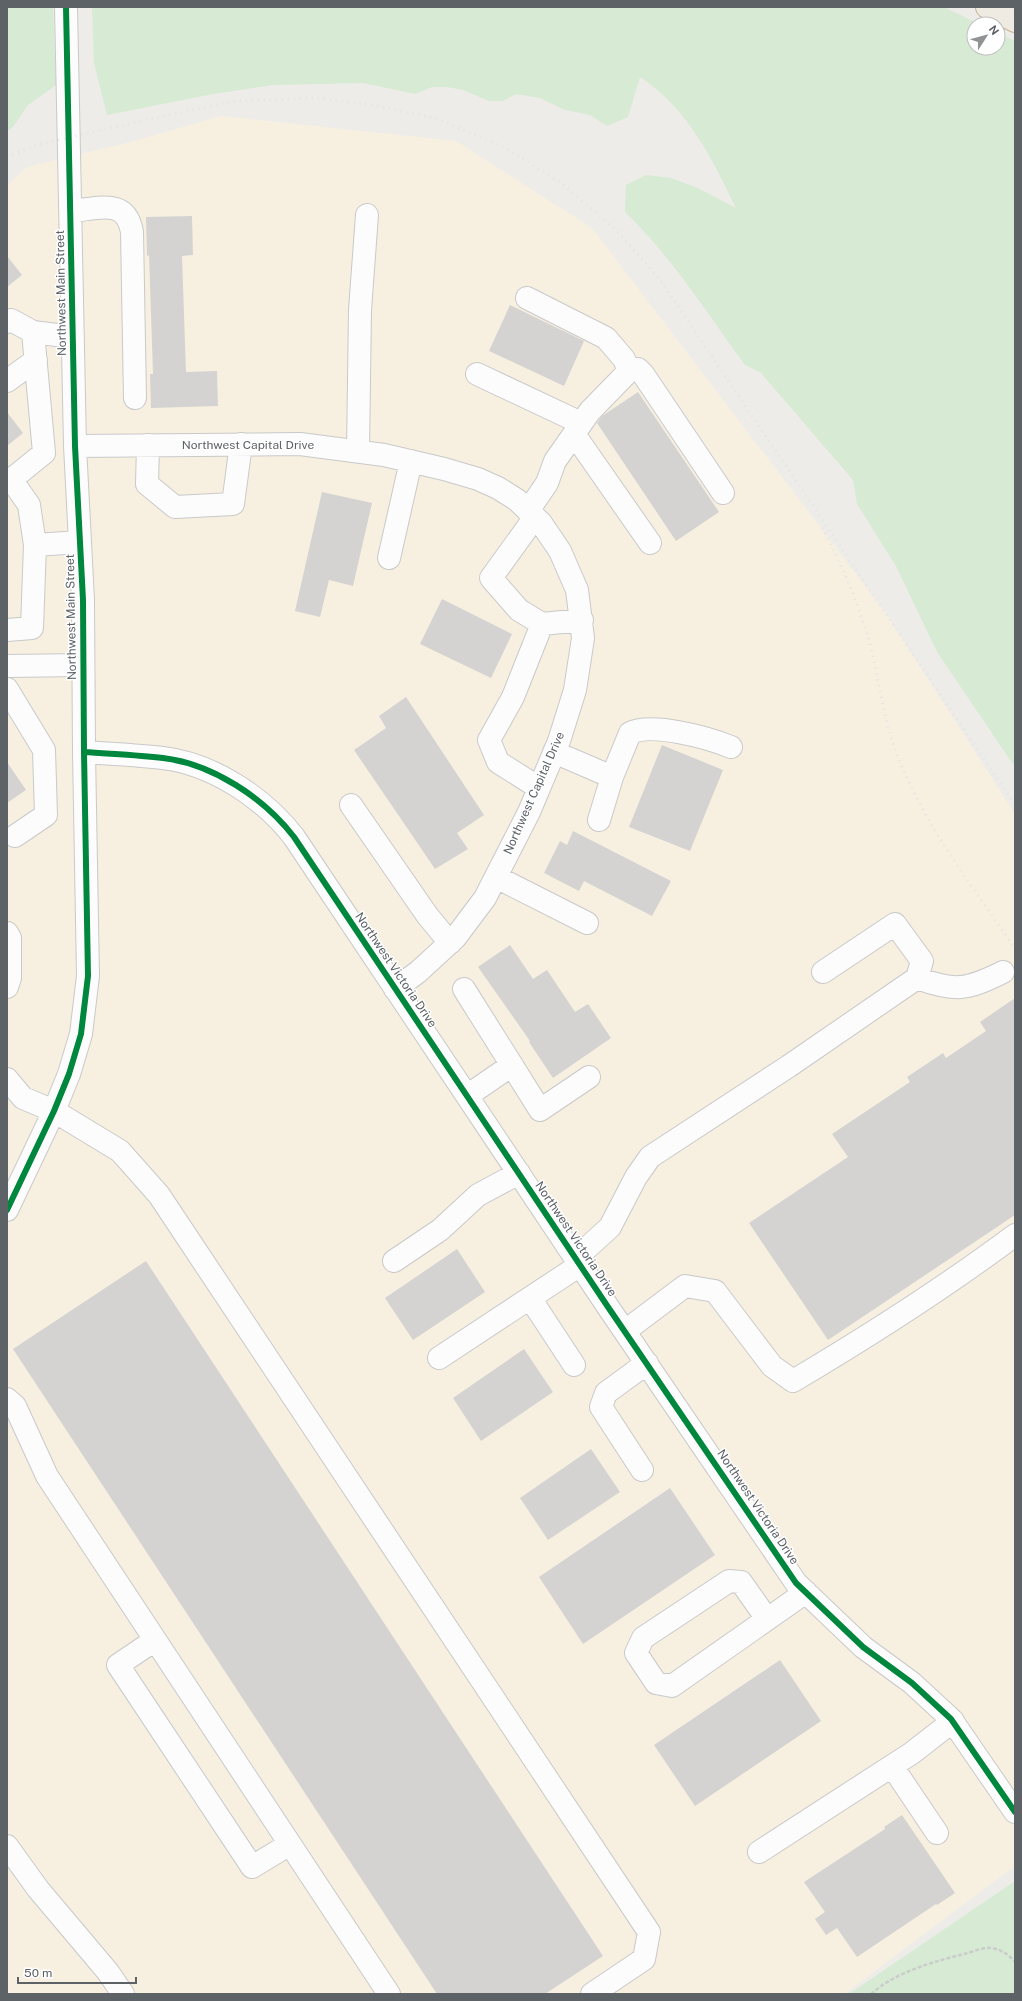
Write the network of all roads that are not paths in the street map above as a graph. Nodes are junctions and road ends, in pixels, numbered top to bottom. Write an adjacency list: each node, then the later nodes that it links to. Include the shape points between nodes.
1 (66, 7): 4 (street, Northwest Main Street)
2 (986, 7): 3 (highway)
3 (1015, 21)
4 (71, 211): 9 (street, Northwest Main Street); 14 (street, via 113,207 125,212 130,220)
5 (368, 215): 19 (street, via 360,310)
6 (527, 298): 11 (street, via 606,338 624,359)
7 (7, 322): 8 (street, via 11,320)
8 (33, 332): 9 (street); 10 (street)
9 (73, 337): 18 (street, Northwest Main Street)
10 (36, 360): 13 (street); 21 (street, via 44,453)
11 (629, 371): 15 (street); 22 (street, via 638,369 643,374)
12 (477, 374): 15 (street)
13 (7, 381)
14 (135, 398)
15 (577, 428): 23 (street, via 555,461); 25 (street)
16 (242, 444): 17 (street, Northwest Capital Drive); 17 (street, via 233,504 175,507 147,484); 19 (street, Northwest Capital Drive, via 306,444)
17 (148, 445): 18 (street, Northwest Capital Drive)
18 (75, 446): 24 (street, Northwest Main Street)
19 (358, 451): 20 (street, Northwest Capital Drive)
20 (410, 461): 23 (street, Northwest Capital Drive, via 478,478 517,500); 27 (street)
21 (9, 481): 26 (street, via 29,505)
22 (723, 493)
23 (532, 514): 28 (street, Northwest Capital Drive, via 551,536 569,571 577,590); 29 (street, via 491,578 519,610)
24 (80, 542): 26 (street); 31 (street, Northwest Main Street)
25 (650, 543)
26 (35, 545): 30 (street, via 32,628)
27 (389, 558)
28 (582, 620): 29 (street); 36 (street, Northwest Capital Drive, via 582,650 575,690)
29 (542, 624): 38 (street, via 513,697 489,740 498,762)
30 (7, 630)
31 (83, 665): 32 (street); 35 (street, Northwest Main Street)
32 (7, 666)
33 (7, 688): 41 (street, via 44,750 46,815)
34 (731, 747): 37 (street, via 712,739 650,728 637,729 630,733)
35 (84, 752): 50 (street, Northwest Victoria Drive, via 164,758 186,763 235,786 268,809 282,821 294,837); 56 (street, Northwest Main Street, via 88,976 81,1034)
36 (554, 752): 37 (street); 38 (street, Northwest Capital Drive)
37 (612, 776): 40 (street)
38 (539, 788): 42 (street, Northwest Capital Drive)
39 (351, 805): 45 (street)
40 (599, 820)
41 (15, 836)
42 (496, 877): 43 (street); 45 (street, Northwest Capital Drive, via 485,898)
43 (587, 923)
44 (7, 933): 49 (street, via 10,938 10,978)
45 (450, 944): 50 (street, Northwest Capital Drive)
46 (823, 972): 48 (street, via 895,924 922,961)
47 (1003, 972): 48 (street, via 966,988 938,986)
48 (917, 978): 61 (street, via 650,1157 636,1177 610,1227)
49 (7, 987)
50 (395, 989): 55 (street, Northwest Victoria Drive)
51 (464, 989): 52 (street)
52 (512, 1065): 53 (street, via 540,1110); 55 (street)
53 (589, 1077)
54 (7, 1079): 56 (street, via 23,1098)
55 (467, 1096): 57 (street, Northwest Victoria Drive)
56 (54, 1111): 58 (street, Northwest Main Street); 81 (street, via 120,1151 159,1195 649,1932 644,1960)
57 (519, 1173): 60 (street, via 478,1195 440,1230); 61 (street, Northwest Victoria Drive)
58 (7, 1210)
59 (1015, 1235): 63 (street, via 860,1342 793,1381 772,1366 715,1291 685,1286)
60 (394, 1261)
61 (578, 1262): 62 (street); 63 (street, Northwest Victoria Drive)
62 (530, 1298): 64 (street); 66 (street)
63 (625, 1331): 65 (street, Northwest Victoria Drive)
64 (439, 1358)
65 (647, 1363): 68 (street, via 606,1393 601,1407); 69 (street, Northwest Victoria Drive, via 796,1583)
66 (574, 1365)
67 (7, 1399): 71 (street, via 15,1406 47,1476)
68 (642, 1470)
69 (806, 1592): 70 (street); 72 (street, Northwest Victoria Drive, via 863,1647 912,1683)
70 (767, 1619): 70 (street, via 672,1686 656,1683 636,1653 643,1638 729,1581 741,1582)
71 (155, 1640): 76 (street); 76 (street, via 118,1666 252,1867)
72 (953, 1721): 73 (street); 74 (street, Northwest Victoria Drive)
73 (892, 1766): 75 (street); 78 (street)
74 (1015, 1812)
75 (937, 1833)
76 (290, 1844): 80 (street)
77 (7, 1846): 79 (street, via 38,1890 108,1972)
78 (759, 1852)
79 (123, 1994)
80 (389, 1994)
81 (592, 1994)

